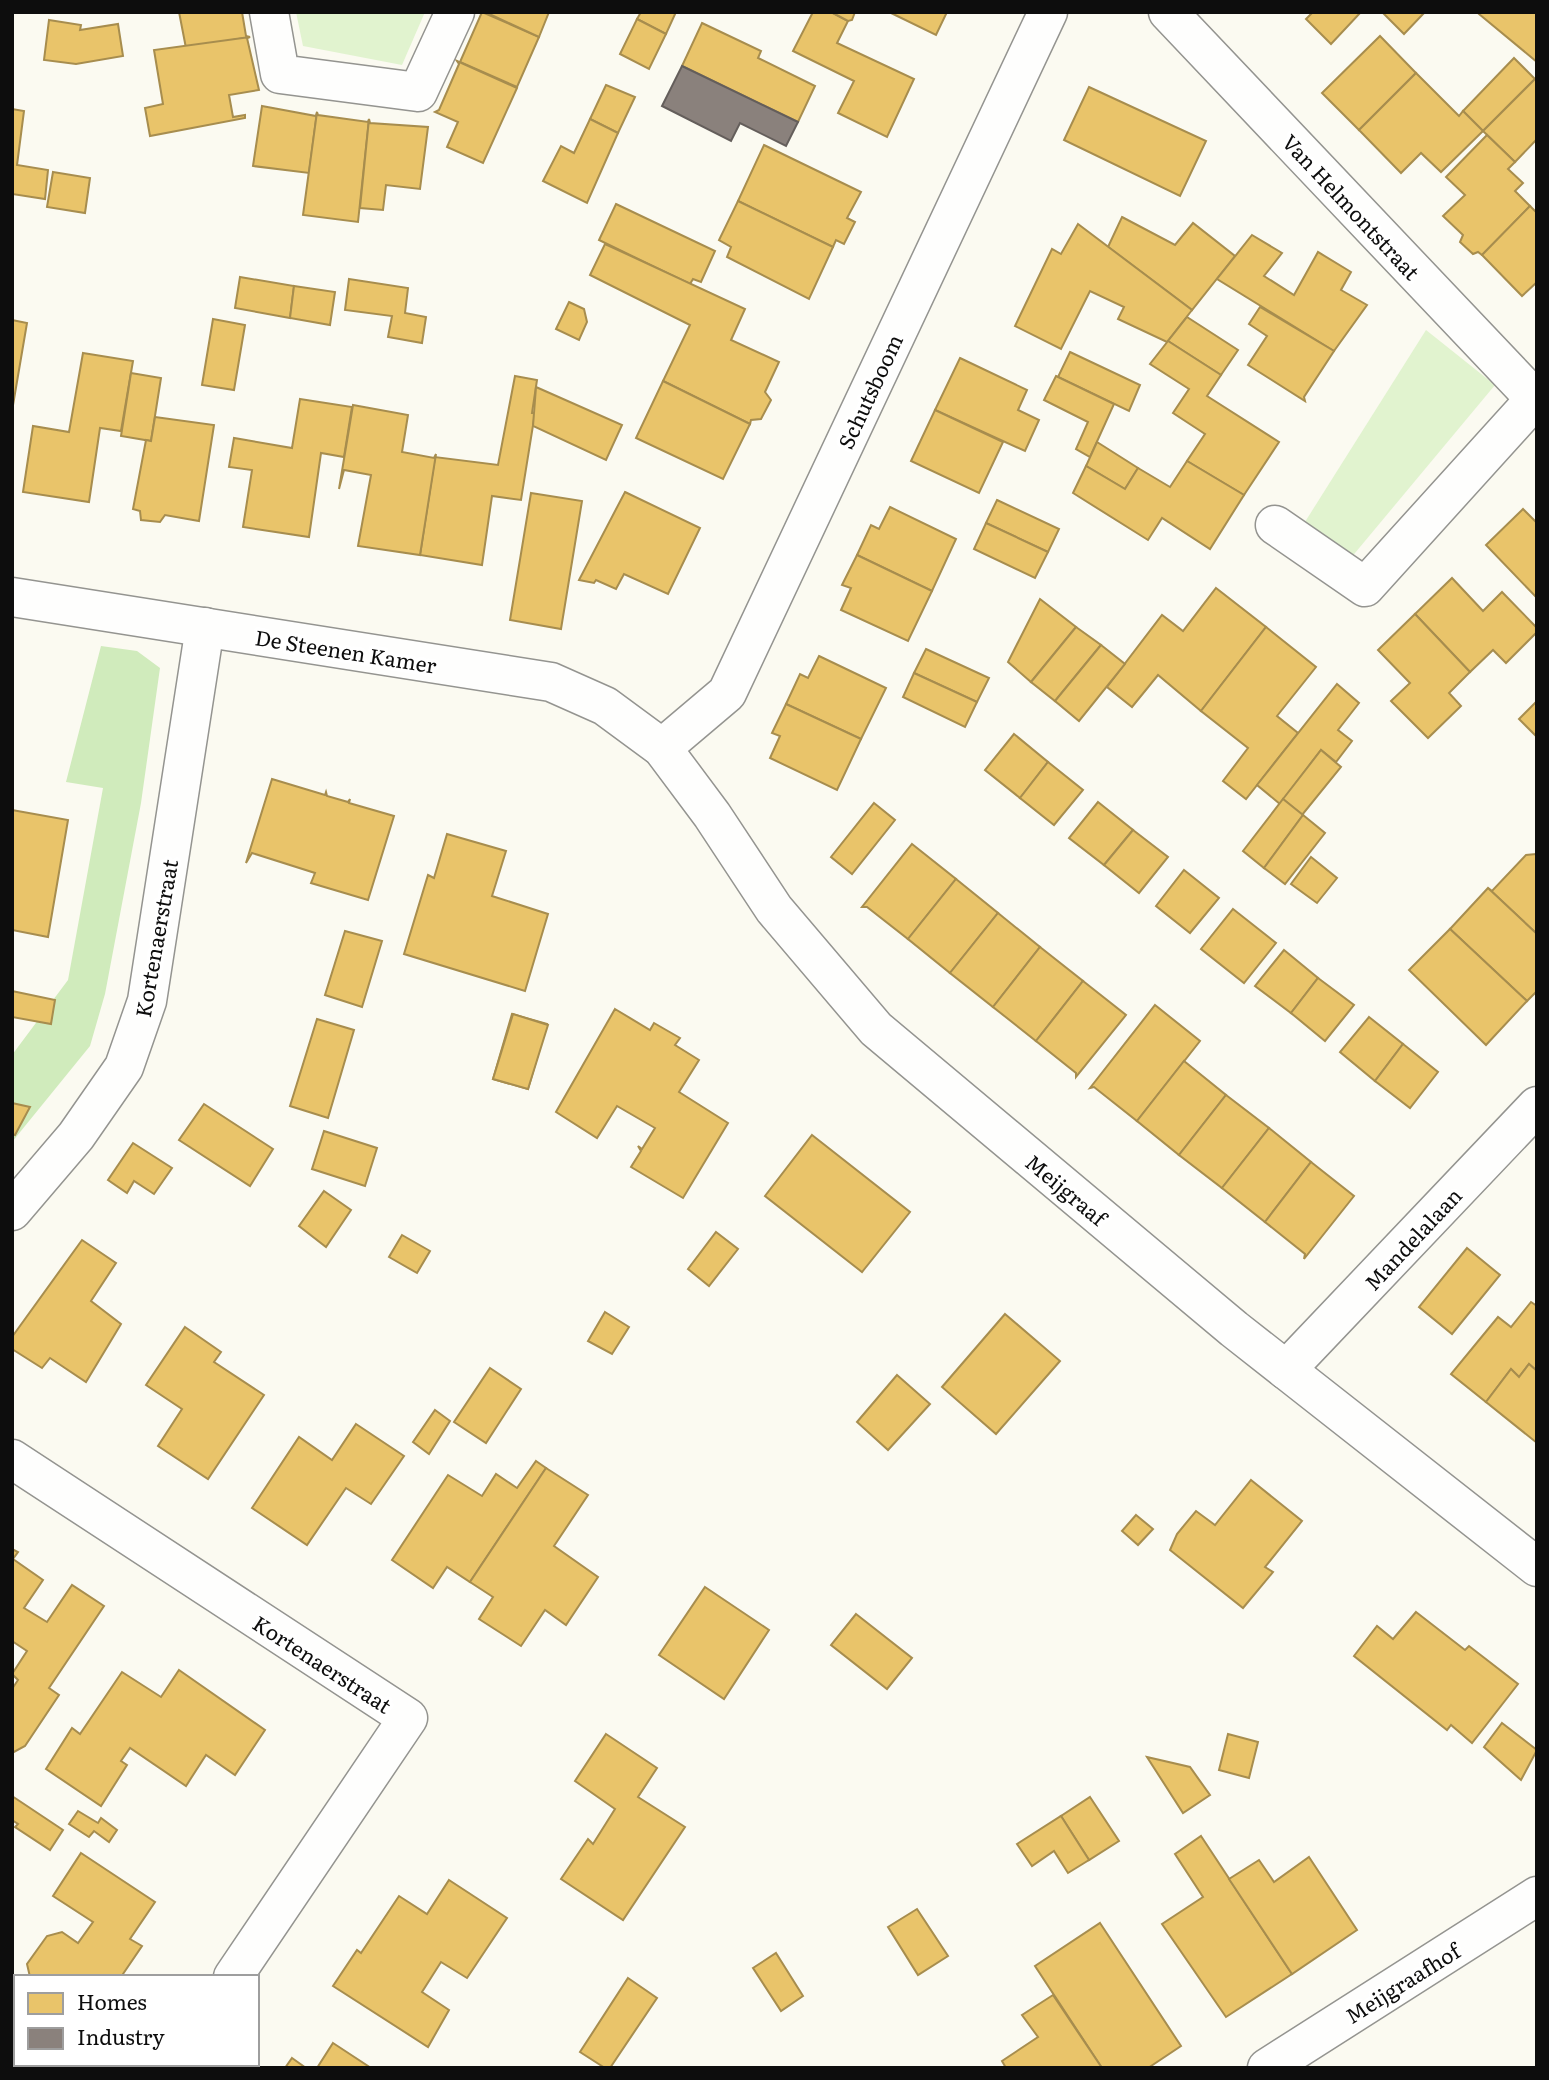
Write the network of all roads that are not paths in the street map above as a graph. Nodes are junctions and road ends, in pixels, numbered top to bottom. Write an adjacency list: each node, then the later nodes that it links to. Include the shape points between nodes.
1 (269, 12): 2 (street, via 280,74 418,92)
2 (454, 12)
3 (1048, 12): 9 (street, Schutsboom, via 727,693)
4 (1168, 12): 5 (street, Van Helmontstraat)
5 (1536, 399): 6 (street, Van Helmontstraat, via 1364,587)
6 (1275, 525)
7 (12, 597): 8 (street, De Steenen Kamer)
8 (205, 627): 9 (street, De Steenen Kamer, via 551,682 605,706); 11 (street, Kortenaerstraat, via 147,1001 124,1067 76,1136)
9 (662, 748): 12 (street, Meijgraaf, via 774,909 876,1029)
10 (1537, 1106): 12 (street, Mandelalaan)
11 (12, 1211)
12 (1286, 1370): 14 (street, Meijgraaf)
13 (12, 1459): 16 (street, Kortenaerstraat, via 408,1718)
14 (1537, 1567)
15 (1537, 1896): 17 (street, Meijgraafhof)
16 (234, 1975)
17 (1267, 2068)

